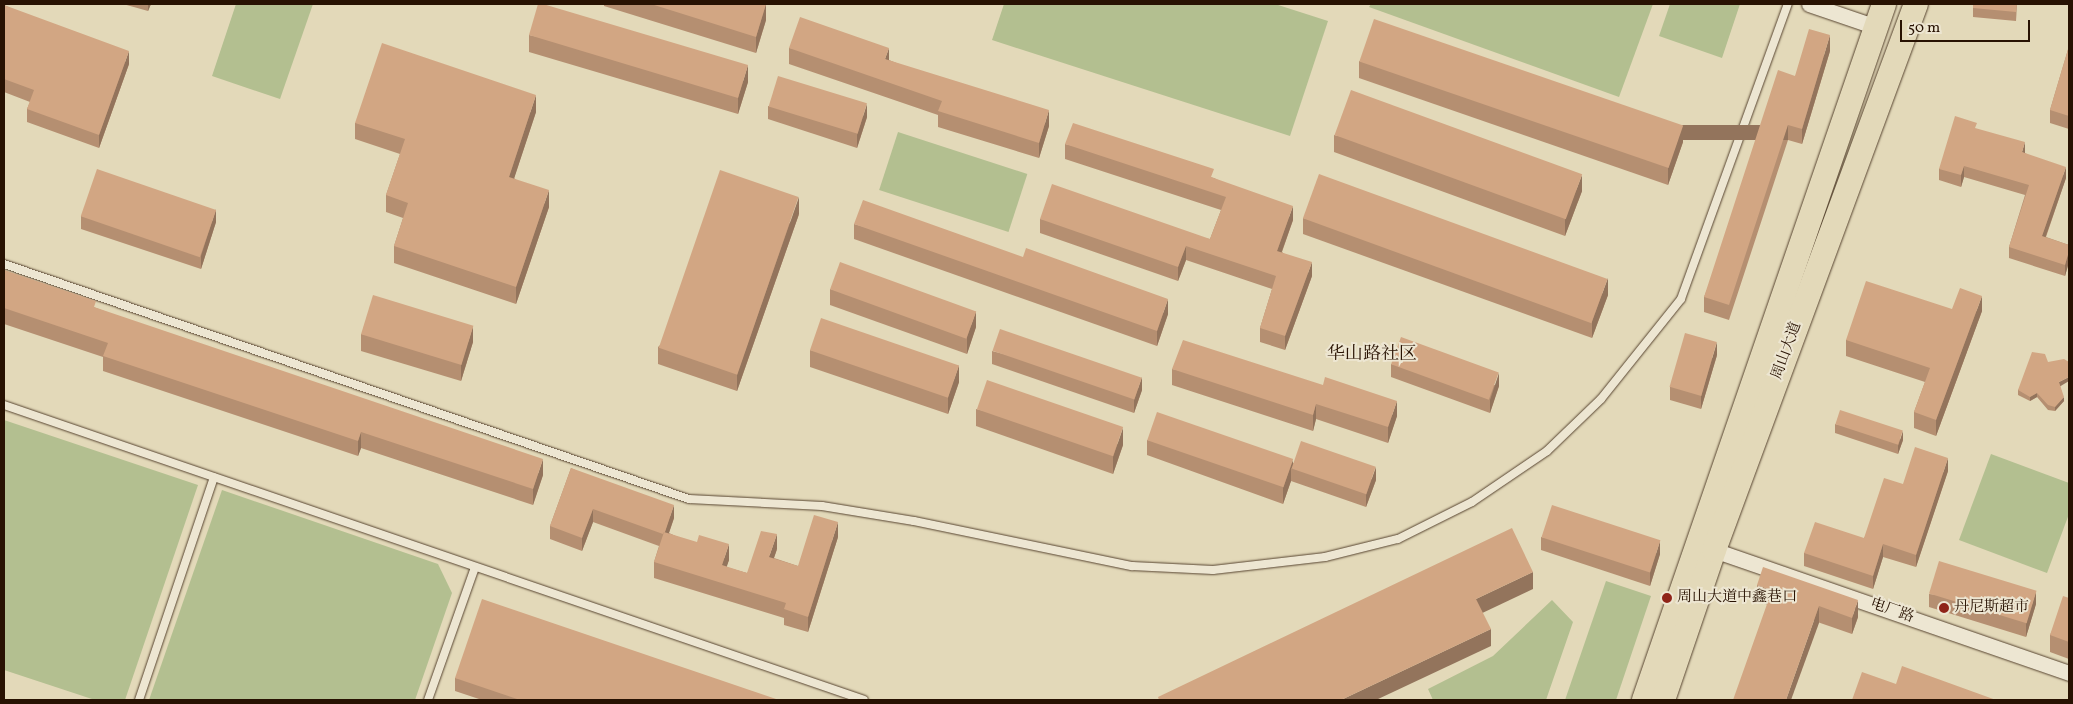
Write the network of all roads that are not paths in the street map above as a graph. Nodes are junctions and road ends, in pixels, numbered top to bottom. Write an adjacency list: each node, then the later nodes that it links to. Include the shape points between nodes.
1 (1788, 4): 6 (lane, via 1682,299 1601,399 1547,451 1472,502 1398,539 1325,557 1212,570 1132,566 914,521 832,508 689,499)
2 (1809, 4): 5 (street)
3 (1884, 4): 5 (main road, 周山大道)
4 (1916, 4): 9 (main road, 周山大道)
5 (1876, 27): 15 (main road, 周山大道)
6 (4, 264)
7 (4, 405): 8 (lane)
8 (214, 477): 10 (lane); 12 (lane)
9 (1714, 550): 11 (street, 电厂路); 16 (main road, 周山大道)
10 (476, 567): 13 (lane); 14 (lane)
11 (2069, 673)
12 (139, 700)
13 (428, 700)
14 (864, 700)
15 (1644, 700)
16 (1662, 700)

